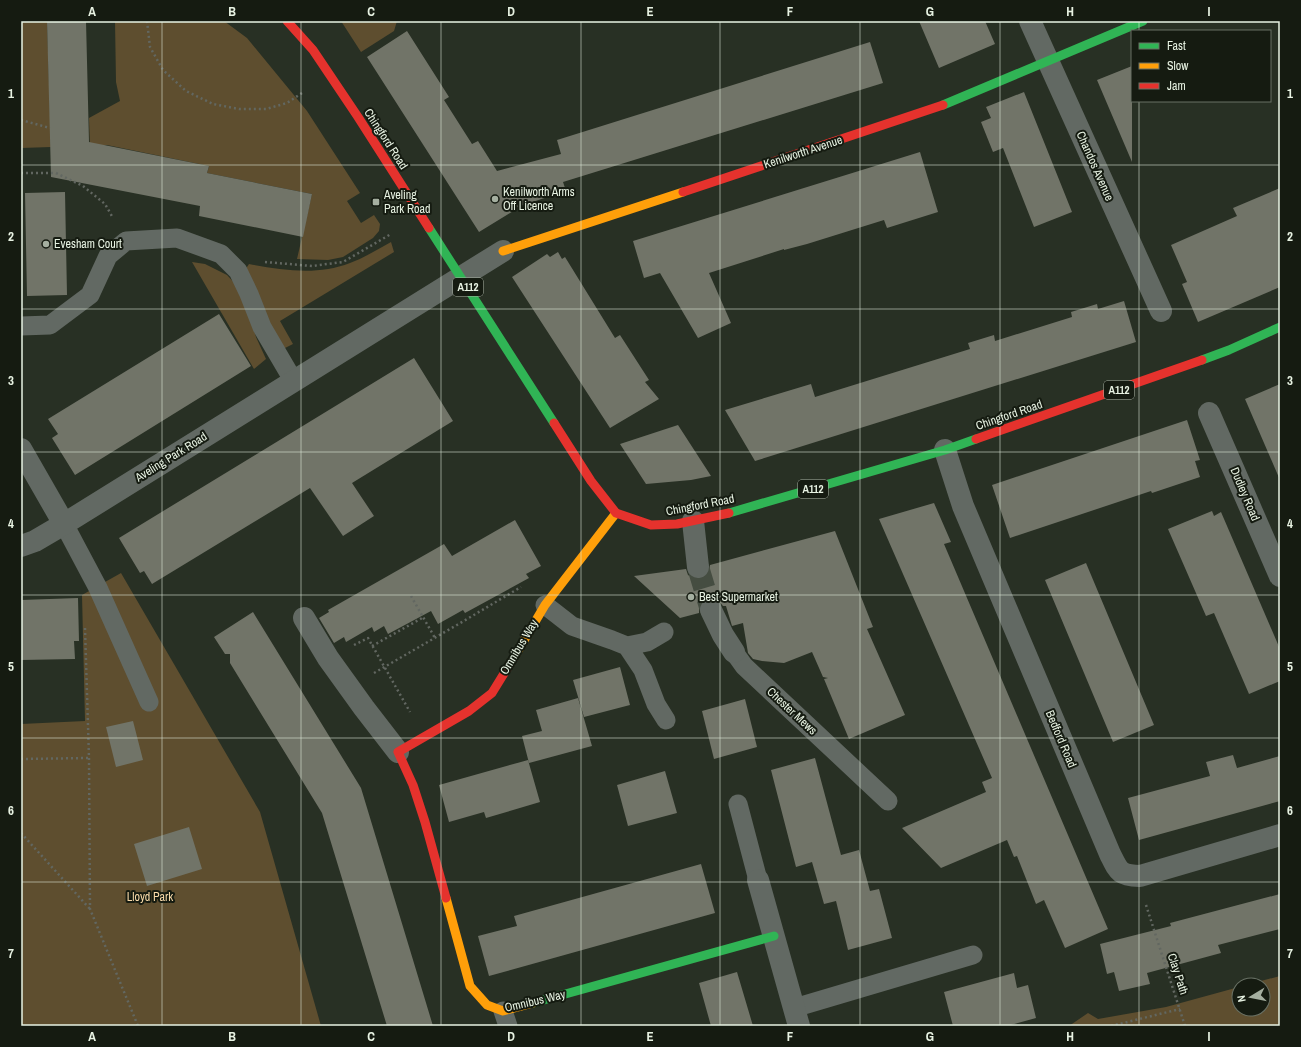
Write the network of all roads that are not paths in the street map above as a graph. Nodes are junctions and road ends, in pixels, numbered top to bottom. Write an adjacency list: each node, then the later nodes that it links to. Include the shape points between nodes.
1 (287, 21): 6 (street, Chingford Road / A112, via 313,50)
2 (1030, 21): 4 (street, Chandos Avenue)
3 (1143, 21): 4 (street, Kenilworth Avenue)
4 (1047, 62): 5 (street, Kenilworth Avenue, via 938,107); 7 (street, Chandos Avenue)
5 (503, 251): 6 (street, Kenilworth Avenue)
6 (462, 277): 10 (street, Aveling Park Road); 14 (street, Chingford Road / A112, via 568,447)
7 (1161, 311)
8 (21, 326): 10 (lane, via 50,325 90,295 108,256 126,241 177,238 221,254 238,271 262,327)
9 (1280, 327): 13 (street, Chingford Road / A112, via 1187,366)
10 (293, 380): 16 (street, Aveling Park Road)
11 (1209, 413): 19 (street, Dudley Road)
12 (21, 449): 16 (street)
13 (945, 450): 15 (street, Chingford Road / A112); 31 (street, Bedford Road, via 963,506 1118,869 1126,876 1140,876)
14 (616, 513): 15 (street, Chingford Road / A112, via 651,525); 20 (street, Omnibus Way)
15 (693, 521): 18 (street)
16 (64, 524): 17 (street, Aveling Park Road); 26 (lane, via 98,588)
17 (21, 546)
18 (698, 567)
19 (1280, 576)
20 (545, 605): 24 (lane, via 572,626); 28 (street, Omnibus Way, via 492,693 470,711)
21 (711, 610): 25 (street, Chester Mews)
22 (304, 618): 28 (street, Omnibus Way, via 349,688)
23 (664, 632): 24 (lane, via 646,642)
24 (627, 646): 27 (lane, via 642,670 656,704)
25 (734, 652): 29 (lane, Chester Mews, via 744,666)
26 (149, 702)
27 (666, 720)
28 (398, 752): 36 (street, Omnibus Way, via 413,785 425,822 470,986 487,1005)
29 (888, 801)
30 (738, 804): 32 (lane)
31 (1280, 835)
32 (758, 880): 33 (street)
33 (774, 936): 35 (street); 36 (street, Omnibus Way)
34 (973, 955): 35 (lane)
35 (797, 1017)
36 (506, 1018)

